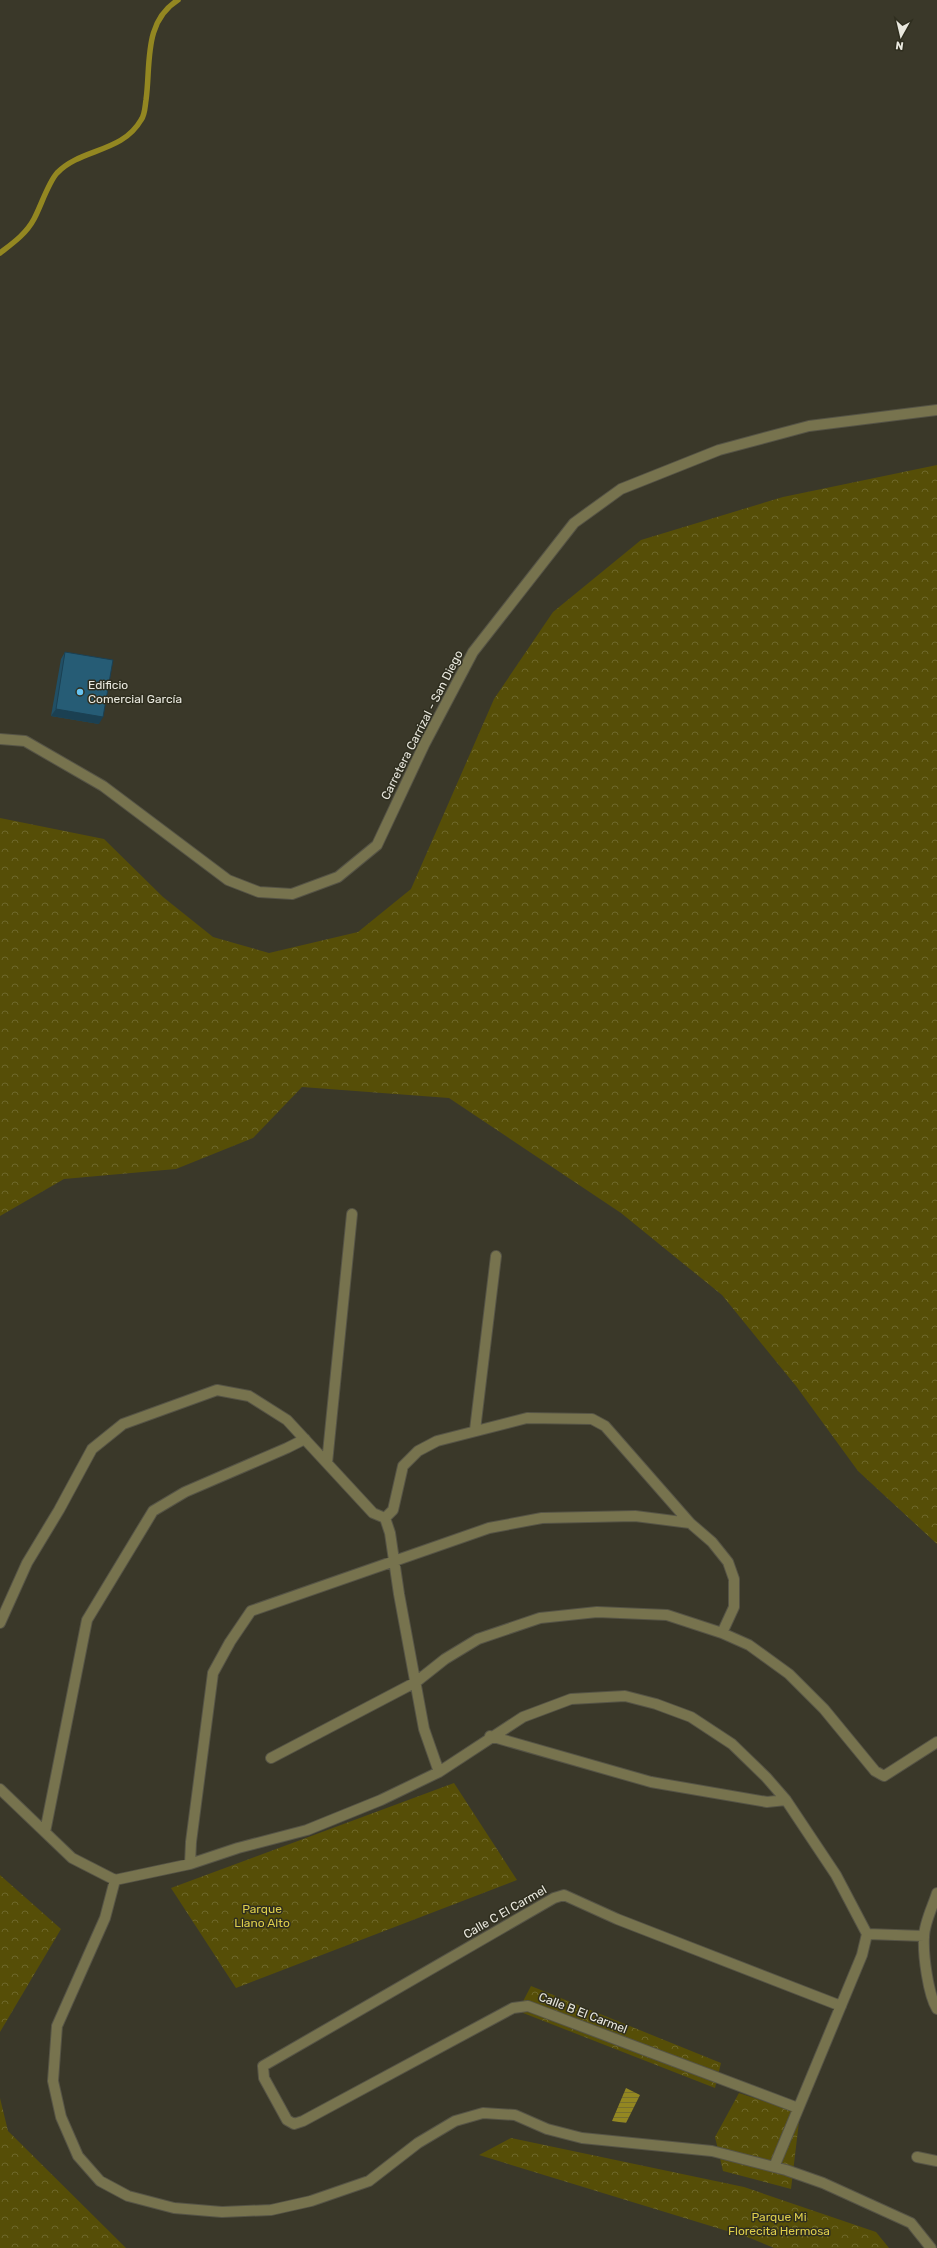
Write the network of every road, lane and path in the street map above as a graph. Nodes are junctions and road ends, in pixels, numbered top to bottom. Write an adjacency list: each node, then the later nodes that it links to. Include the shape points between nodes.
1 (937, 410): 2 (street, Carretera Carrizal - San Diego, via 809,426 719,450 621,489 574,523 473,652 424,745 377,845 338,877 292,894 259,892 228,880 91,778 25,741)
2 (0, 739)
3 (352, 1214): 7 (street)
4 (496, 1256): 5 (street)
5 (475, 1430): 8 (street, via 436,1441 418,1451 403,1466 393,1510); 9 (street, via 527,1418 592,1419 605,1426)
6 (305, 1439): 7 (street); 11 (street, via 287,1420 249,1396 217,1390 123,1424 92,1449 60,1510 27,1563); 20 (street, via 185,1492 153,1511 87,1620)
7 (327, 1463): 8 (street, via 373,1513)
8 (386, 1518): 10 (street)
9 (690, 1523): 10 (street, via 635,1516 542,1518 489,1528); 12 (street, via 712,1542 728,1562 734,1579 734,1607)
10 (394, 1560): 13 (street); 21 (street, via 251,1611 230,1642 213,1673)
11 (0, 1623)
12 (722, 1633): 13 (street, via 667,1615 597,1612 540,1618 478,1638); 15 (street, via 749,1645 789,1674 824,1709 875,1771 884,1776)
13 (416, 1682): 16 (street); 17 (street, via 424,1729)
14 (490, 1736): 17 (street); 19 (street, via 651,1782 767,1802); 19 (street, via 523,1717 571,1699 626,1696 691,1717 732,1744)
15 (937, 1742)
16 (271, 1758)
17 (439, 1772): 21 (street, via 381,1800 307,1830)
18 (0, 1789): 20 (street)
19 (786, 1800): 24 (street, via 836,1875)
20 (45, 1832): 22 (street, via 72,1858)
21 (190, 1864): 22 (street)
22 (114, 1880): 32 (street, via 105,1918 57,2026 52,2081 61,2117 78,2156 100,2181 128,2196 174,2208 222,2212 271,2210 297,2204 369,2181 418,2143 455,2121 483,2113 515,2115 582,2138 712,2151)
23 (937, 1893): 25 (street)
24 (867, 1934): 25 (street); 26 (street, via 862,1955)
25 (924, 1936): 27 (street, via 927,1970)
26 (841, 2006): 28 (street); 29 (street, Calle C El Carmel, via 617,1920 564,1895 554,1898 263,2066 264,2078 287,2120 294,2124)
27 (937, 2009)
28 (798, 2108): 29 (street, Calle B El Carmel, via 528,2006 513,2008); 32 (street)
29 (303, 2122)
30 (917, 2157): 31 (street)
31 (937, 2161)
32 (774, 2167): 33 (street, via 823,2183 911,2223)
33 (932, 2248)

